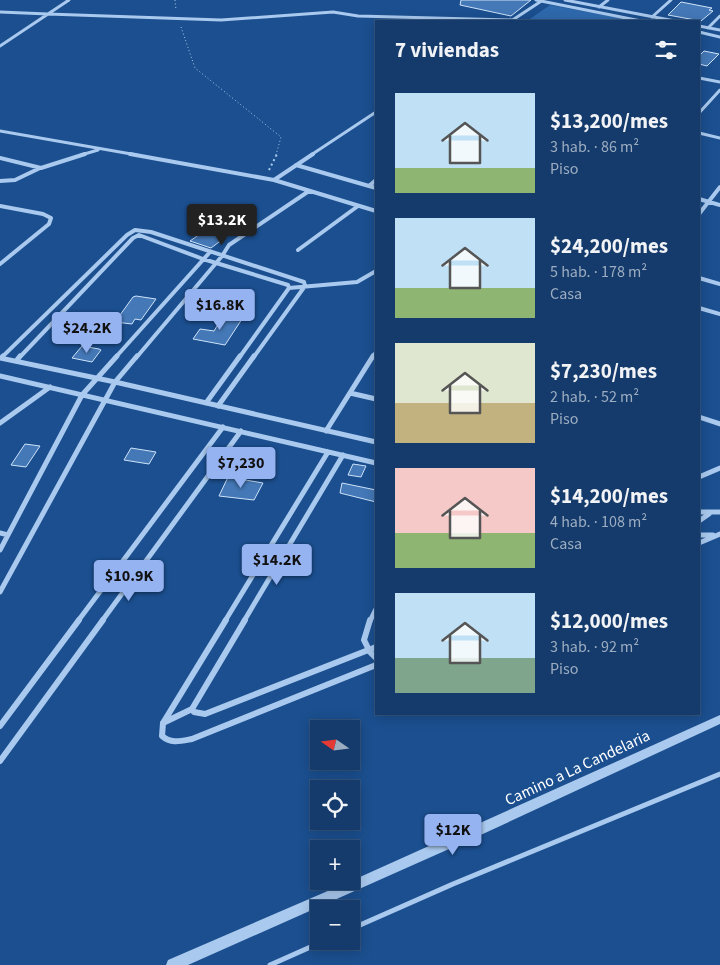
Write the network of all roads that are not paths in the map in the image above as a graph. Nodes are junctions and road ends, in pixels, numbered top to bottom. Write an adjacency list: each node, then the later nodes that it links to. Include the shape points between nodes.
1 (69, 0): 9 (street)
2 (536, 0): 6 (street)
3 (565, 0): 7 (street)
4 (608, 0): 7 (street)
5 (671, 0): 12 (street)
6 (542, 1): 15 (street); 16 (street)
7 (600, 7): 12 (street)
8 (0, 12): 9 (street, via 30,16)
9 (48, 14): 11 (street, via 221,20 333,12 358,16); 23 (street)
10 (720, 16): 19 (street)
11 (422, 17): 13 (street); 14 (street)
12 (652, 17): 17 (street)
13 (420, 20)
14 (490, 20)
15 (514, 20)
16 (636, 20)
17 (669, 20)
18 (700, 26): 19 (street)
19 (708, 28): 20 (street)
20 (720, 30)
21 (700, 33): 22 (street)
22 (720, 36)
23 (0, 46)
24 (700, 78): 25 (street)
25 (720, 82)
26 (720, 90): 27 (street)
27 (700, 112)
28 (375, 113): 29 (street)
29 (369, 116): 30 (street); 36 (street)
30 (375, 118)
31 (0, 131): 34 (street)
32 (700, 133): 33 (street)
33 (720, 138)
34 (101, 149): 37 (street); 38 (street)
35 (0, 158): 37 (street)
36 (296, 165): 38 (street); 41 (street)
37 (41, 168): 39 (street, via 15,180)
38 (274, 180): 44 (street)
39 (0, 181)
40 (375, 181): 41 (street)
41 (369, 186): 43 (street)
42 (720, 187): 46 (street)
43 (375, 188)
44 (309, 191): 49 (street); 54 (street, via 229,245)
45 (700, 199): 46 (street)
46 (708, 202): 47 (street); 51 (street)
47 (720, 205)
48 (0, 206): 57 (street, via 51,218 49,224)
49 (358, 206): 50 (street); 52 (street)
50 (375, 211)
51 (700, 213)
52 (298, 250)
53 (210, 252): 54 (street); 55 (street); 66 (street, via 151,232 135,230)
54 (222, 256): 56 (street); 61 (street, via 300,280)
55 (203, 259): 56 (street); 67 (street, via 145,237 133,238); 69 (street)
56 (216, 262): 62 (street, via 283,282); 70 (street)
57 (0, 264)
58 (375, 272): 61 (street, via 357,282)
59 (700, 278): 60 (street)
60 (720, 284)
61 (305, 286): 62 (street); 77 (street)
62 (289, 288): 76 (street)
63 (700, 308): 64 (street)
64 (720, 314)
65 (375, 354): 72 (street)
66 (1, 358): 67 (street)
67 (16, 361): 69 (street)
68 (0, 376): 71 (street)
69 (96, 379): 70 (street); 73 (street)
70 (115, 382): 75 (street); 76 (street)
71 (50, 387): 73 (street); 79 (street)
72 (350, 393): 74 (street); 83 (street)
73 (82, 395): 75 (street); 95 (street)
74 (375, 399)
75 (104, 400): 81 (street); 100 (street)
76 (206, 403): 77 (street)
77 (218, 406): 83 (street)
78 (700, 417): 80 (street)
79 (0, 423)
80 (720, 424)
81 (223, 427): 82 (street); 109 (street)
82 (240, 431): 85 (street); 110 (street)
83 (326, 431): 84 (street)
84 (375, 442)
85 (328, 452): 86 (street); 108 (street)
86 (343, 455): 87 (street); 106 (street)
87 (375, 463)
88 (720, 468): 89 (street)
89 (700, 476)
90 (700, 512): 92 (street)
91 (720, 512): 92 (street)
92 (709, 513): 93 (street)
93 (700, 520)
94 (0, 533): 95 (street)
95 (8, 535): 99 (street)
96 (700, 535): 97 (street)
97 (718, 535): 98 (street)
98 (700, 542)
99 (0, 550)
100 (0, 592)
101 (375, 611): 103 (street, via 364,636 363,644)
102 (375, 647): 103 (street)
103 (367, 651): 104 (street); 106 (street, via 205,714 194,712)
104 (375, 657)
105 (375, 665): 108 (street, via 176,743 162,736)
106 (192, 708): 108 (street)
107 (720, 719): 114 (street, Camino a La Candelaria)
108 (163, 723)
109 (0, 726)
110 (0, 761)
111 (720, 774): 112 (lane)
112 (360, 925)
113 (310, 947): 115 (lane)
114 (173, 965)
115 (270, 965)

